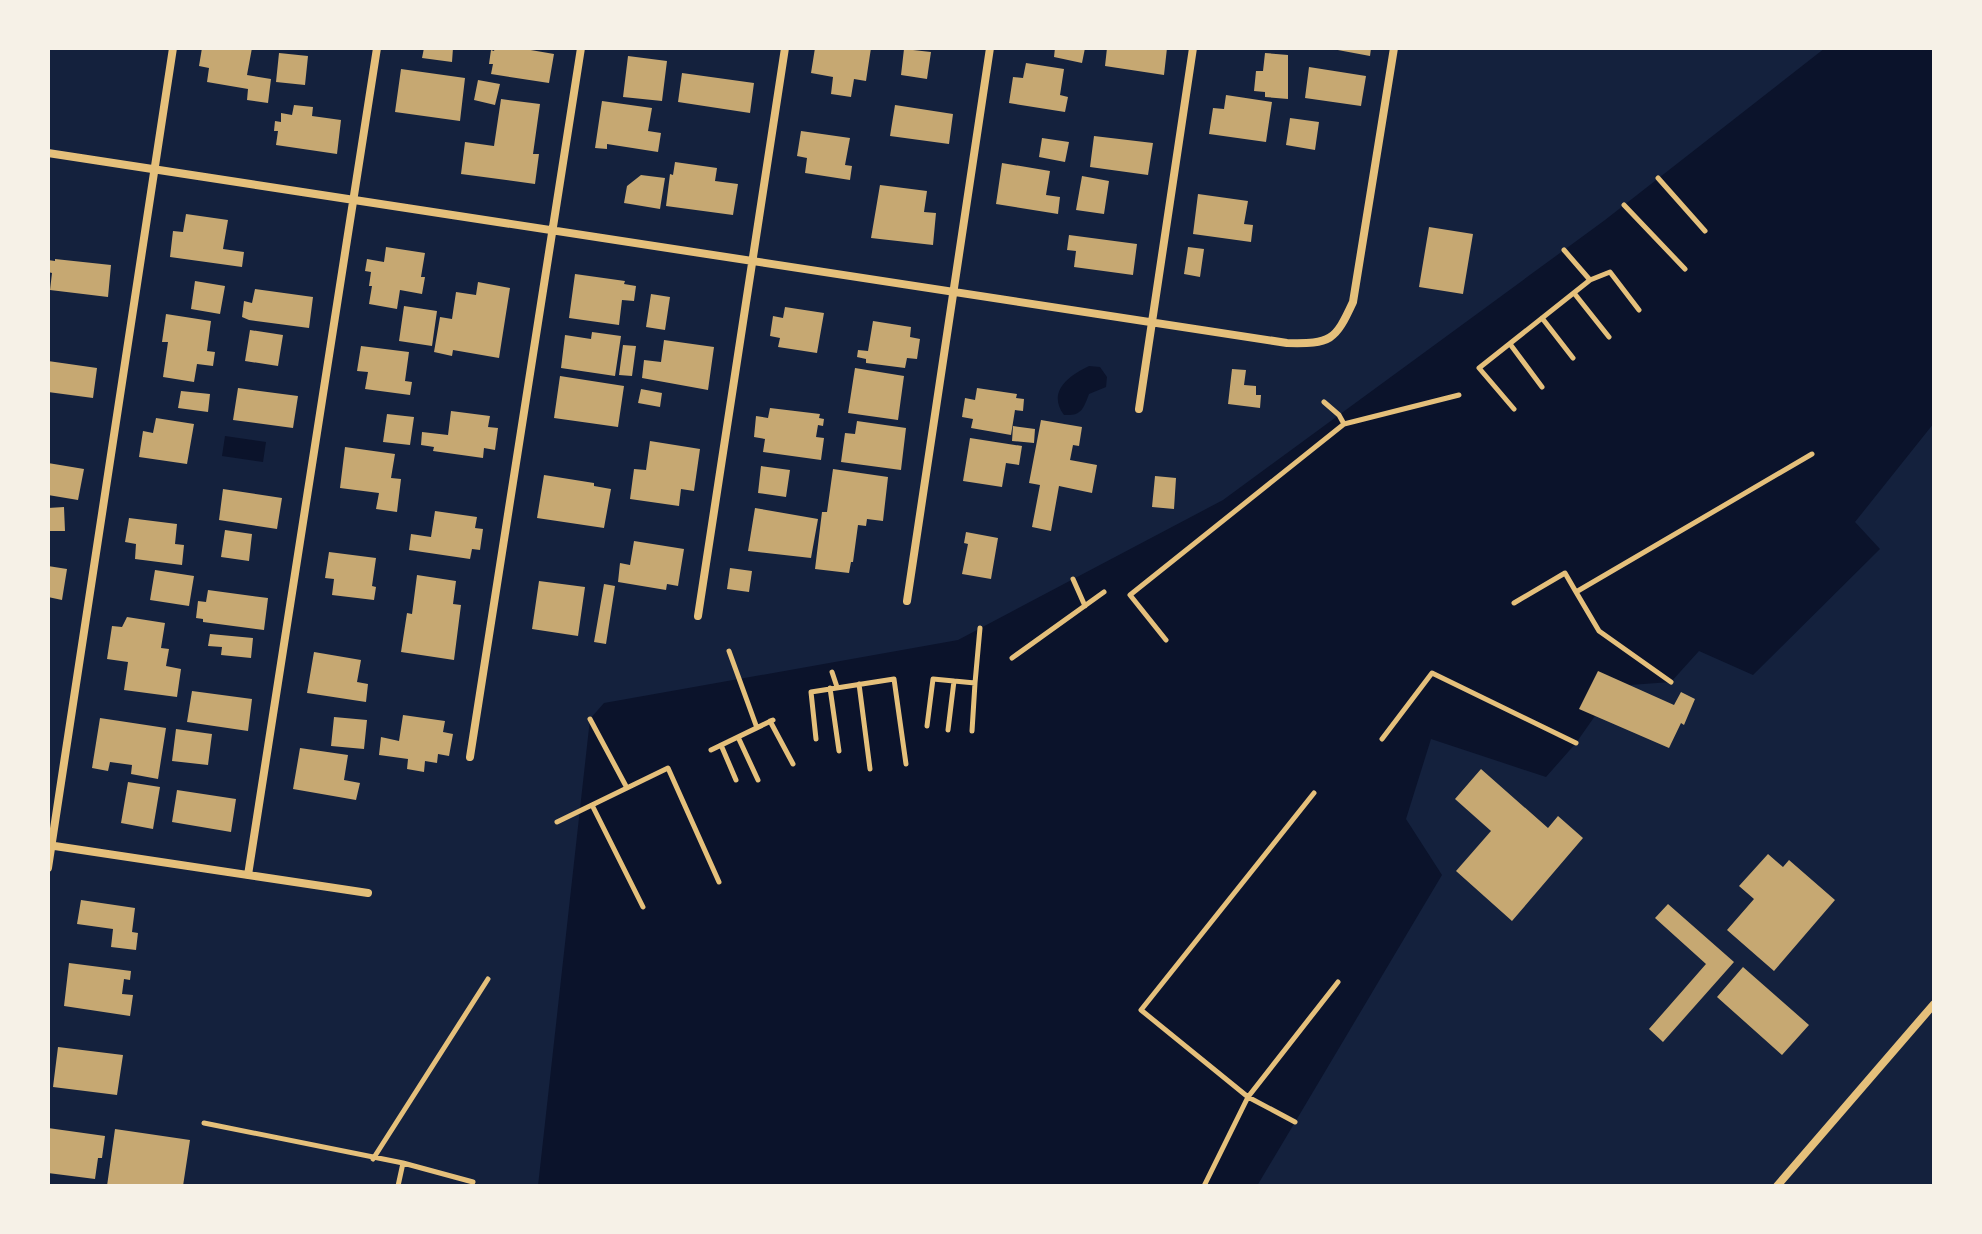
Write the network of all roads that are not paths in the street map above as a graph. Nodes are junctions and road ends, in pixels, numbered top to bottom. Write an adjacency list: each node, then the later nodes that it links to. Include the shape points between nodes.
1 (173, 48): 9 (street)
2 (377, 48): 10 (street)
3 (581, 48): 11 (street)
4 (785, 48): 12 (street)
5 (990, 48): 13 (street)
6 (1193, 48): 14 (street)
7 (1394, 48): 14 (street, via 1353,302 1339,332 1315,344 1287,343)
8 (48, 153): 9 (street)
9 (154, 169): 10 (street); 19 (street)
10 (354, 199): 11 (street); 21 (street)
11 (553, 230): 12 (street); 18 (street)
12 (753, 260): 13 (street); 17 (street)
13 (954, 292): 14 (street); 16 (street)
14 (1152, 321): 15 (street)
15 (1139, 409)
16 (907, 601)
17 (698, 616)
18 (470, 757)
19 (50, 845): 20 (street); 21 (street)
20 (48, 868)
21 (248, 875): 22 (street)
22 (368, 893)
23 (1934, 1004): 24 (street)
24 (1777, 1186)

